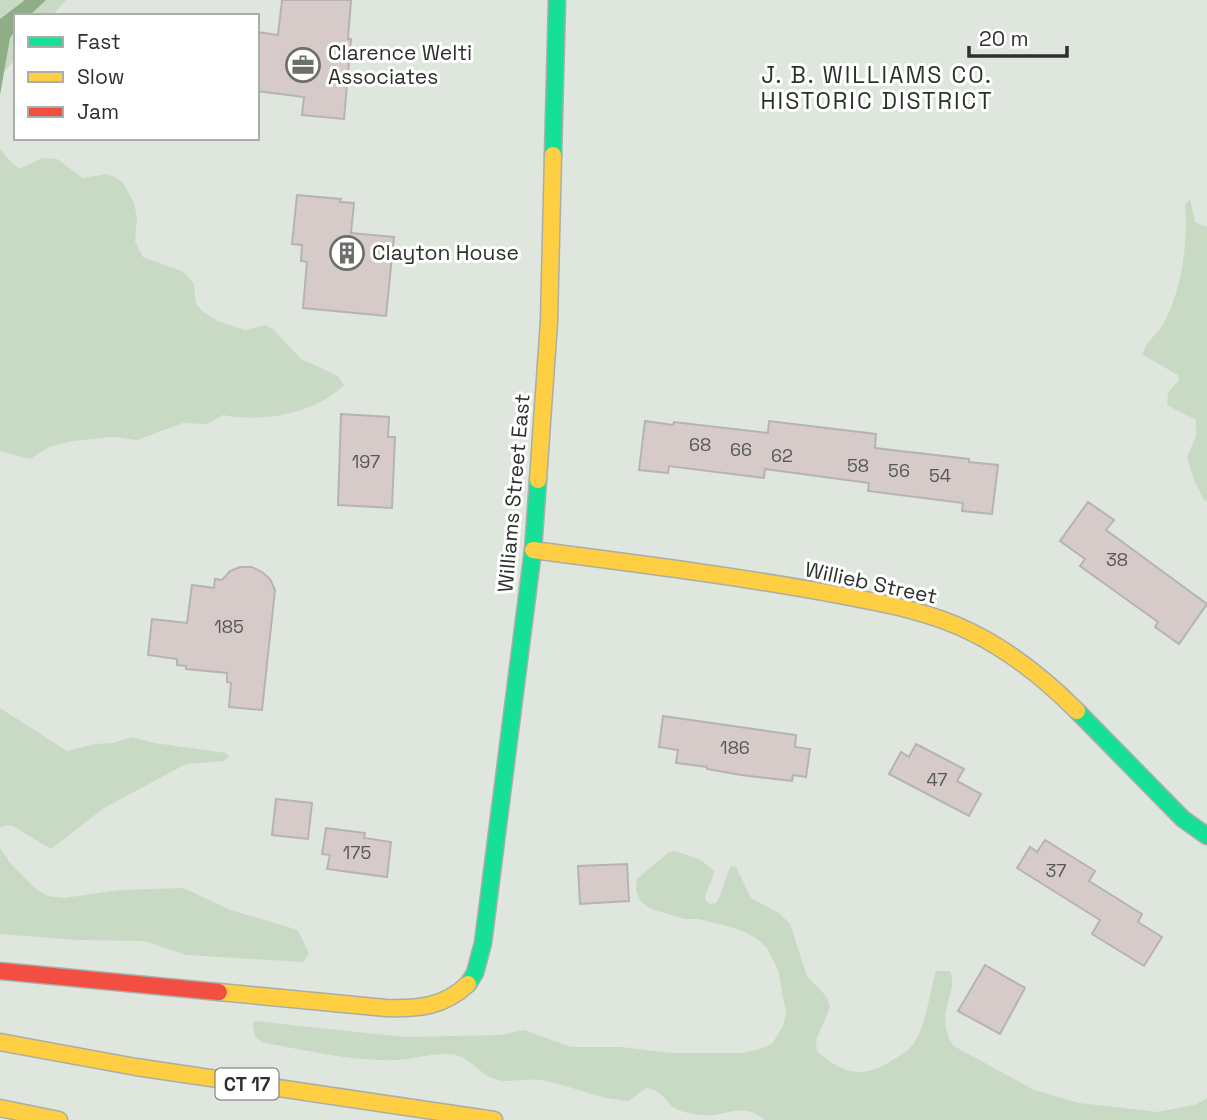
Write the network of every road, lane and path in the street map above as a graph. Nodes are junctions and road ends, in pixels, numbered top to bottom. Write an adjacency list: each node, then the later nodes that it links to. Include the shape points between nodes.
1 (556, 0): 2 (main road, Williams Street East, via 549,321)
2 (533, 550): 3 (main road, Willieb Street, via 801,588 945,620 986,640 1044,680 1183,819); 4 (main road, Williams Street East, via 485,925 479,960 459,994 437,1006 386,1008)
3 (1207, 836)
4 (0, 971)
5 (0, 1042): 8 (main road, CT 17, via 136,1068)
6 (0, 1108): 7 (main road)
7 (59, 1120)
8 (494, 1120)

